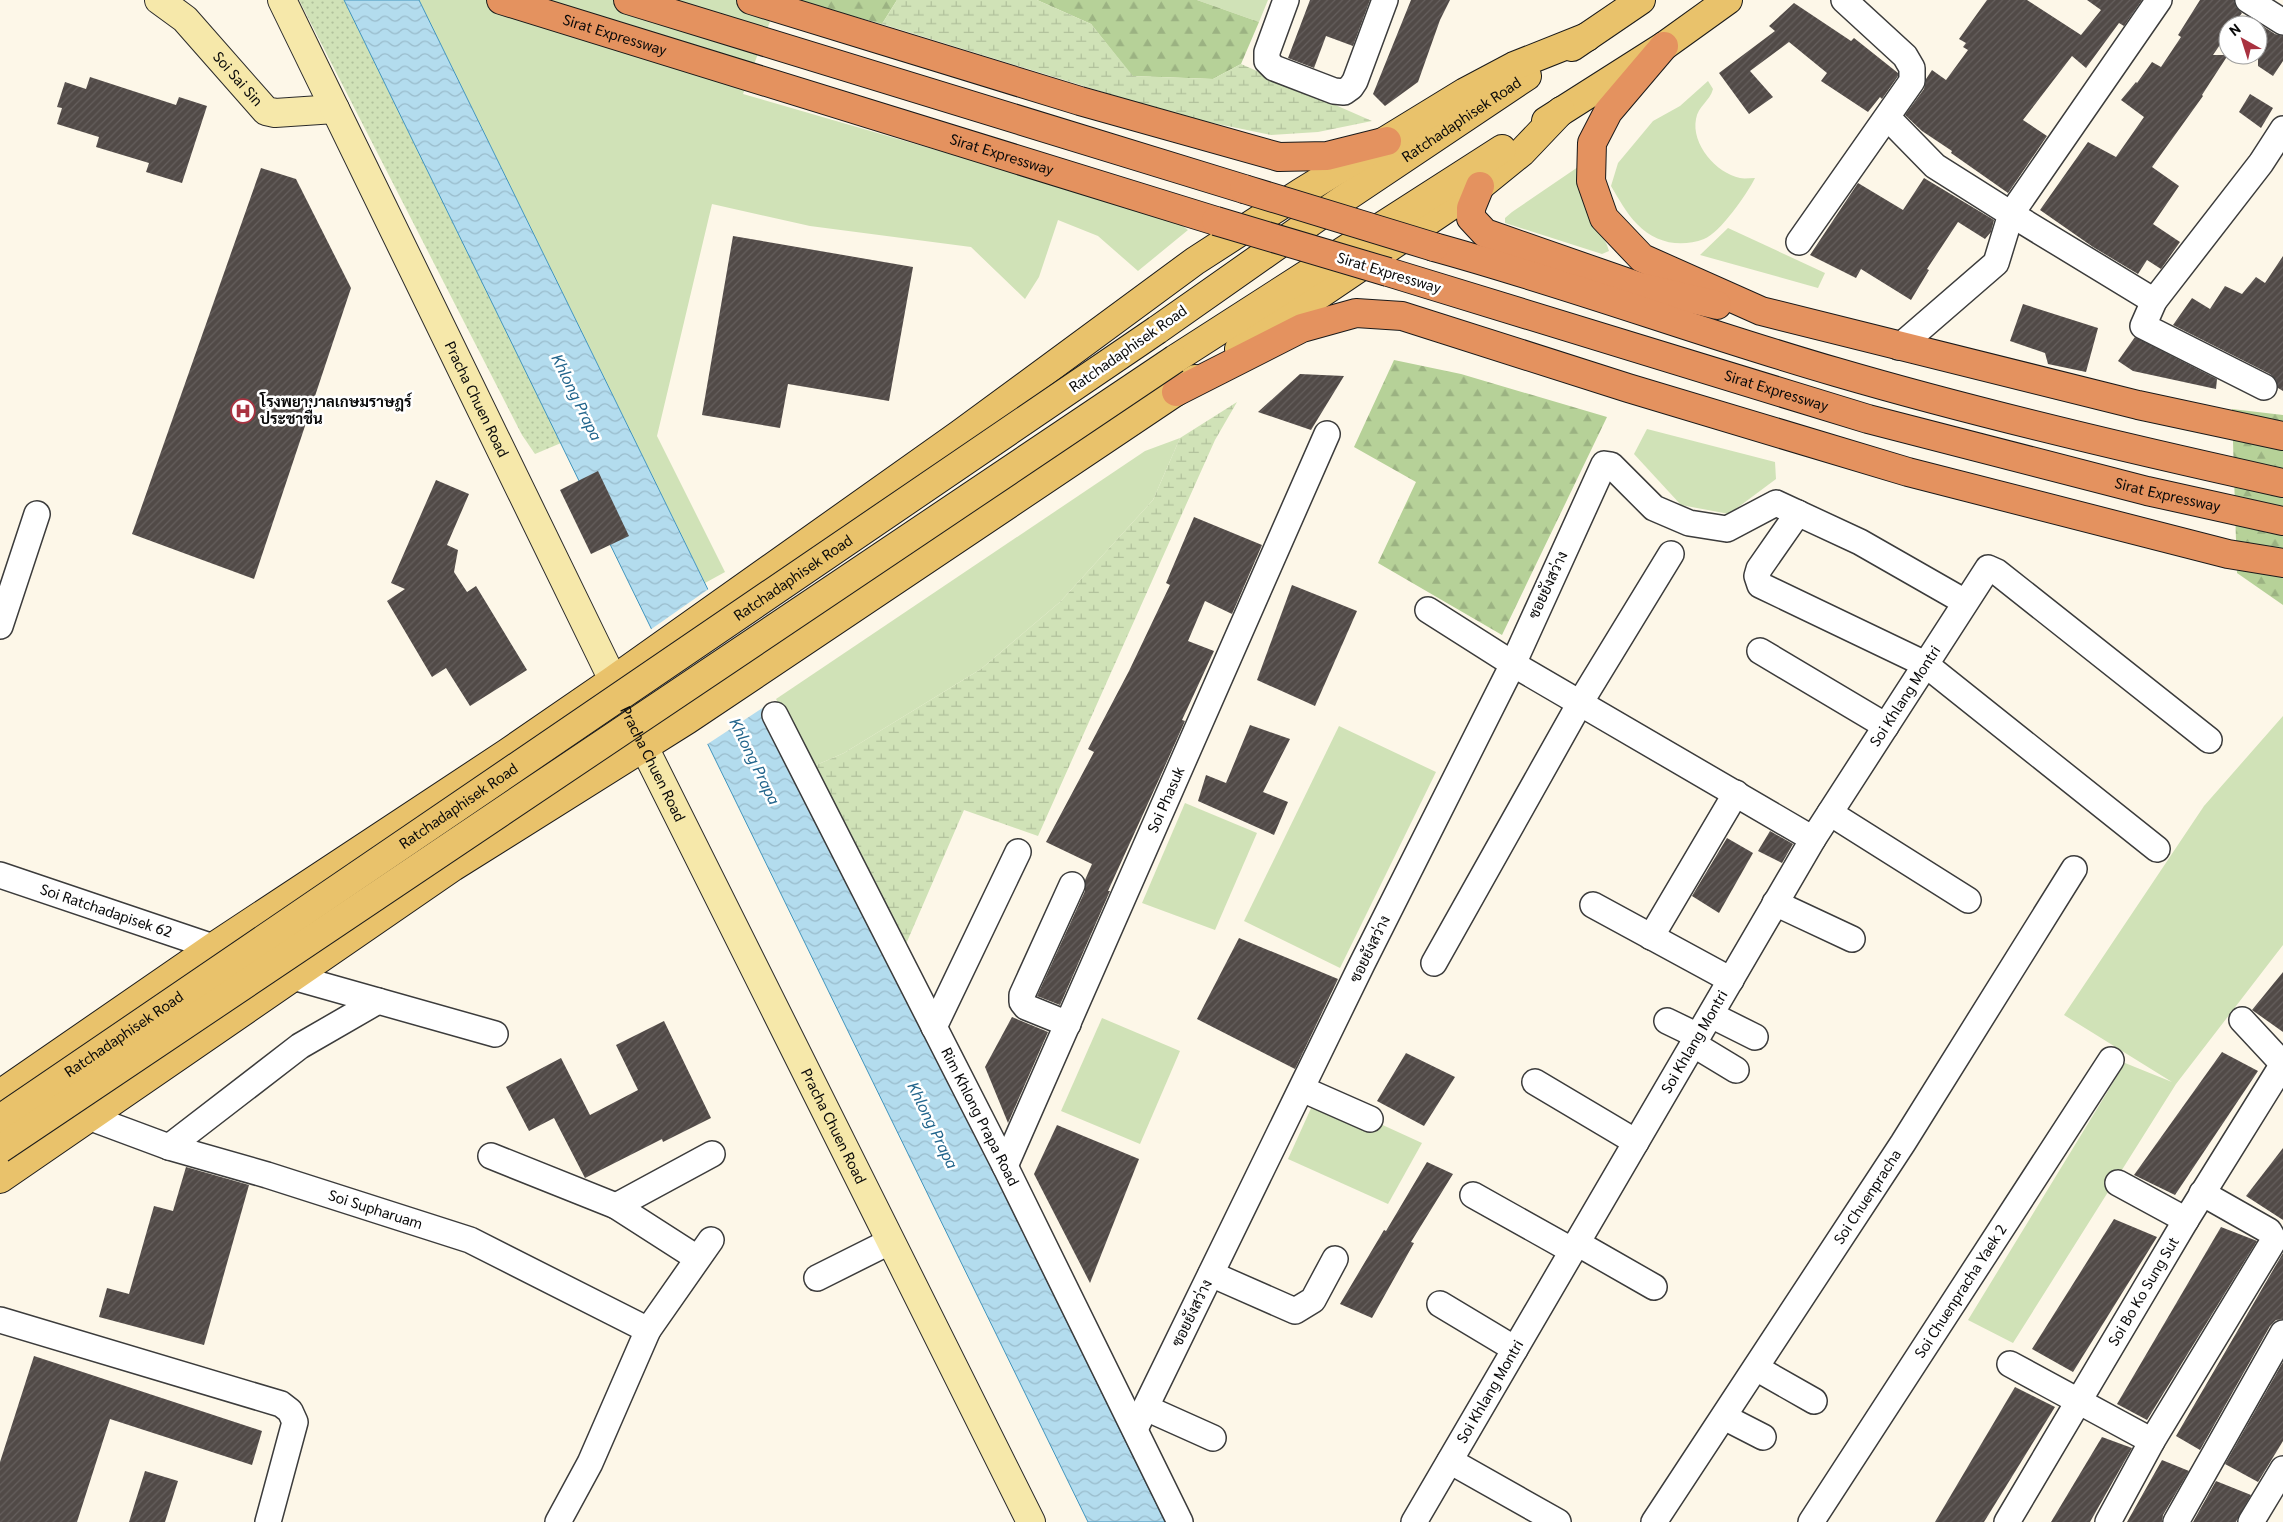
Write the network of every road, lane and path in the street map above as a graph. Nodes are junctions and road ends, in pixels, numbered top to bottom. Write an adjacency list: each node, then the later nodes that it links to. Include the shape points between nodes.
1 (159, 0): 16 (main road, Soi Sai Sin, via 185,19 266,111)
2 (282, 0): 16 (main road, Pracha Chuen Road)
3 (501, 0): 34 (highway, Sirat Expressway, bridge, via 1868,419 2147,491)
4 (628, 0): 31 (highway, bridge, via 1582,290 1836,372 2133,450)
5 (751, 0): 20 (highway, via 1080,101 1279,157 1326,156)
6 (1286, 0): 7 (street, via 1267,52 1267,62 1274,68 1344,92 1355,80)
7 (1385, 0)
8 (1641, 0): 14 (main road, Ratchadaphisek Road)
9 (1728, 0): 15 (main road, Ratchadaphisek Road)
10 (1844, 0): 18 (street, via 1890,41 1912,68 1912,81)
11 (2159, 0): 22 (street)
12 (2248, 0): 13 (street)
13 (2283, 22)
14 (1587, 37): 20 (main road, Ratchadaphisek Road, via 1514,66 1465,92); 87 (main road, Ratchadaphisek Road, bridge, via 1342,200 1158,330)
15 (1664, 46): 17 (main road, Ratchadaphisek Road); 25 (highway, via 1608,112 1592,143 1591,181 1604,218 1642,258)
16 (335, 109): 46 (main road, Pracha Chuen Road)
17 (1561, 111): 21 (main road, Ratchadaphisek Road, via 1522,152); 91 (main road, Ratchadaphisek Road, bridge, via 1175,359)
18 (1888, 118): 22 (street, via 1935,166); 23 (street)
19 (2283, 129): 24 (street, via 2261,163)
20 (1387, 141): 35 (main road, Ratchadaphisek Road, via 1195,262)
21 (1480, 186): 25 (highway, via 1471,208 1471,218 1485,233 1637,286 1722,306); 28 (main road, Ratchadaphisek Road)
22 (2011, 214): 24 (street); 26 (street, via 1996,263)
23 (1799, 242)
24 (2154, 301): 27 (street, via 2143,326)
25 (1761, 311): 26 (highway)
26 (1899, 347): 30 (highway, via 2138,405)
27 (2264, 387)
28 (1176, 392): 38 (highway, via 1302,328 1356,312 1402,316 1908,472 2228,554); 39 (main road, Ratchadaphisek Road)
29 (1327, 434): 75 (street, Soi Phasuk)
30 (2283, 436)
31 (2283, 483)
32 (1798, 513): 40 (street, via 1860,542); 44 (street, ซอยยังสว่าง, via 1776,502 1727,529 1689,523 1654,508 1611,465 1604,464); 45 (street, via 1759,569 1760,584)
33 (37, 514): 37 (street)
34 (2283, 521)
35 (826, 530): 39 (main road, via 816,561 818,575 828,589 855,592); 46 (main road, Ratchadaphisek Road)
36 (1670, 554): 47 (street)
37 (10, 561): 42 (street)
38 (2283, 563)
39 (879, 589): 51 (main road, Ratchadaphisek Road)
40 (1965, 602): 45 (street, Soi Khlang Montri); 50 (street, Soi Khlang Montri, via 1988,568 2005,578)
41 (1428, 610): 44 (street)
42 (0, 626)
43 (1760, 651): 49 (street)
44 (1512, 664): 47 (street); 84 (street, ซอยยังสว่าง)
45 (1925, 664): 49 (street, Soi Khlang Montri); 55 (street)
46 (613, 680): 51 (main road, Pracha Chuen Road); 57 (main road, Ratchadaphisek Road)
47 (1580, 702): 52 (street); 68 (street)
48 (775, 715): 76 (street, Rim Khlong Prapa Road)
49 (1886, 726): 53 (street, Soi Khlang Montri)
50 (2209, 740)
51 (644, 745): 64 (main road, Ratchadaphisek Road, via 452,867); 101 (main road, Pracha Chuen Road)
52 (1736, 794): 54 (street); 65 (street)
53 (1830, 813): 54 (street, Soi Khlang Montri); 61 (street)
54 (1813, 838): 62 (street, Soi Khlang Montri)
55 (2157, 849)
56 (1018, 852): 76 (street)
57 (343, 862): 64 (main road, via 369,861 385,869 394,883 395,898); 67 (main road, Ratchadaphisek Road)
58 (2074, 869): 113 (street, Soi Chuenpracha, via 1903,1143)
59 (0, 875): 67 (street, Soi Ratchadapisek 62)
60 (1072, 885): 75 (street, via 1022,995 1026,1007)
61 (1968, 900)
62 (1776, 904): 66 (street); 70 (street, Soi Khlang Montri)
63 (1593, 905): 65 (street)
64 (376, 920): 69 (main road, Ratchadaphisek Road)
65 (1651, 937): 70 (street)
66 (1852, 939)
67 (213, 947): 85 (main road, Ratchadaphisek Road)
68 (1434, 963)
69 (293, 977): 71 (street); 86 (main road, Ratchadaphisek Road)
70 (1731, 980): 72 (street, Soi Khlang Montri)
71 (378, 1001): 77 (street); 90 (street, via 300,1046)
72 (1711, 1014): 78 (street); 79 (street, Soi Khlang Montri)
73 (2242, 1020): 81 (street)
74 (1667, 1021): 79 (street)
75 (1068, 1024): 94 (street, Soi Phasuk)
76 (934, 1027): 94 (street, Rim Khlong Prapa Road)
77 (495, 1034)
78 (1755, 1037)
79 (1695, 1040): 82 (street); 89 (street, Soi Khlang Montri)
80 (2111, 1060): 130 (street, Soi Chuenpracha Yaek 2)
81 (2283, 1064): 97 (street, Soi Bo Ko Sung Sut)
82 (1736, 1070)
83 (1535, 1082): 89 (street)
84 (1302, 1089): 88 (street); 104 (street, ซอยยังสว่าง)
85 (0, 1094)
86 (91, 1118): 90 (street, Soi Supharuam); 95 (main road, Ratchadaphisek Road)
87 (0, 1119)
88 (1370, 1119)
89 (1636, 1142): 102 (street, Soi Khlang Montri)
90 (169, 1147): 109 (street, Soi Supharuam, via 470,1240)
91 (0, 1149)
92 (712, 1154): 99 (street)
93 (491, 1156): 99 (street)
94 (1005, 1166): 117 (street, Rim Khlong Prapa Road)
95 (0, 1179)
96 (2118, 1183): 100 (street)
97 (2202, 1193): 100 (street, Soi Bo Ko Sung Sut); 120 (street, via 2269,1231 2274,1240)
98 (1473, 1195): 102 (street)
99 (616, 1206): 109 (street, via 704,1249)
100 (2186, 1220): 115 (street, Soi Bo Ko Sung Sut)
101 (892, 1241): 105 (street); 125 (main road, Pracha Chuen Road)
102 (1575, 1247): 106 (street); 111 (street, Soi Khlang Montri)
103 (1335, 1259): 104 (street, via 1313,1300 1295,1311)
104 (1211, 1274): 117 (street, ซอยยังสว่าง)
105 (817, 1278)
106 (1654, 1287)
107 (1440, 1304): 111 (street)
108 (0, 1320): 123 (street, via 281,1404 290,1411 295,1422)
109 (648, 1330): 124 (street, via 590,1463)
110 (2283, 1333): 133 (street)
111 (1515, 1349): 121 (street, Soi Khlang Montri)
112 (2010, 1364): 115 (street)
113 (1756, 1368): 114 (street); 116 (street, Soi Chuenpracha)
114 (1814, 1401)
115 (2078, 1402): 120 (street); 131 (street, Soi Bo Ko Sung Sut)
116 (1724, 1417): 118 (street); 129 (street, Soi Chuenpracha)
117 (1140, 1419): 119 (street); 126 (street, Rim Khlong Prapa Road)
118 (1764, 1437)
119 (1213, 1438)
120 (2152, 1441): 132 (street)
121 (1450, 1461): 127 (street, Soi Khlang Montri); 128 (street)
122 (2283, 1468): 134 (street)
123 (268, 1522)
124 (558, 1522)
125 (1031, 1522)
126 (1180, 1522)
127 (1414, 1522)
128 (1558, 1522)
129 (1654, 1522)
130 (1811, 1522)
131 (2007, 1522)
132 (2108, 1522)
133 (2176, 1522)
134 (2251, 1522)

